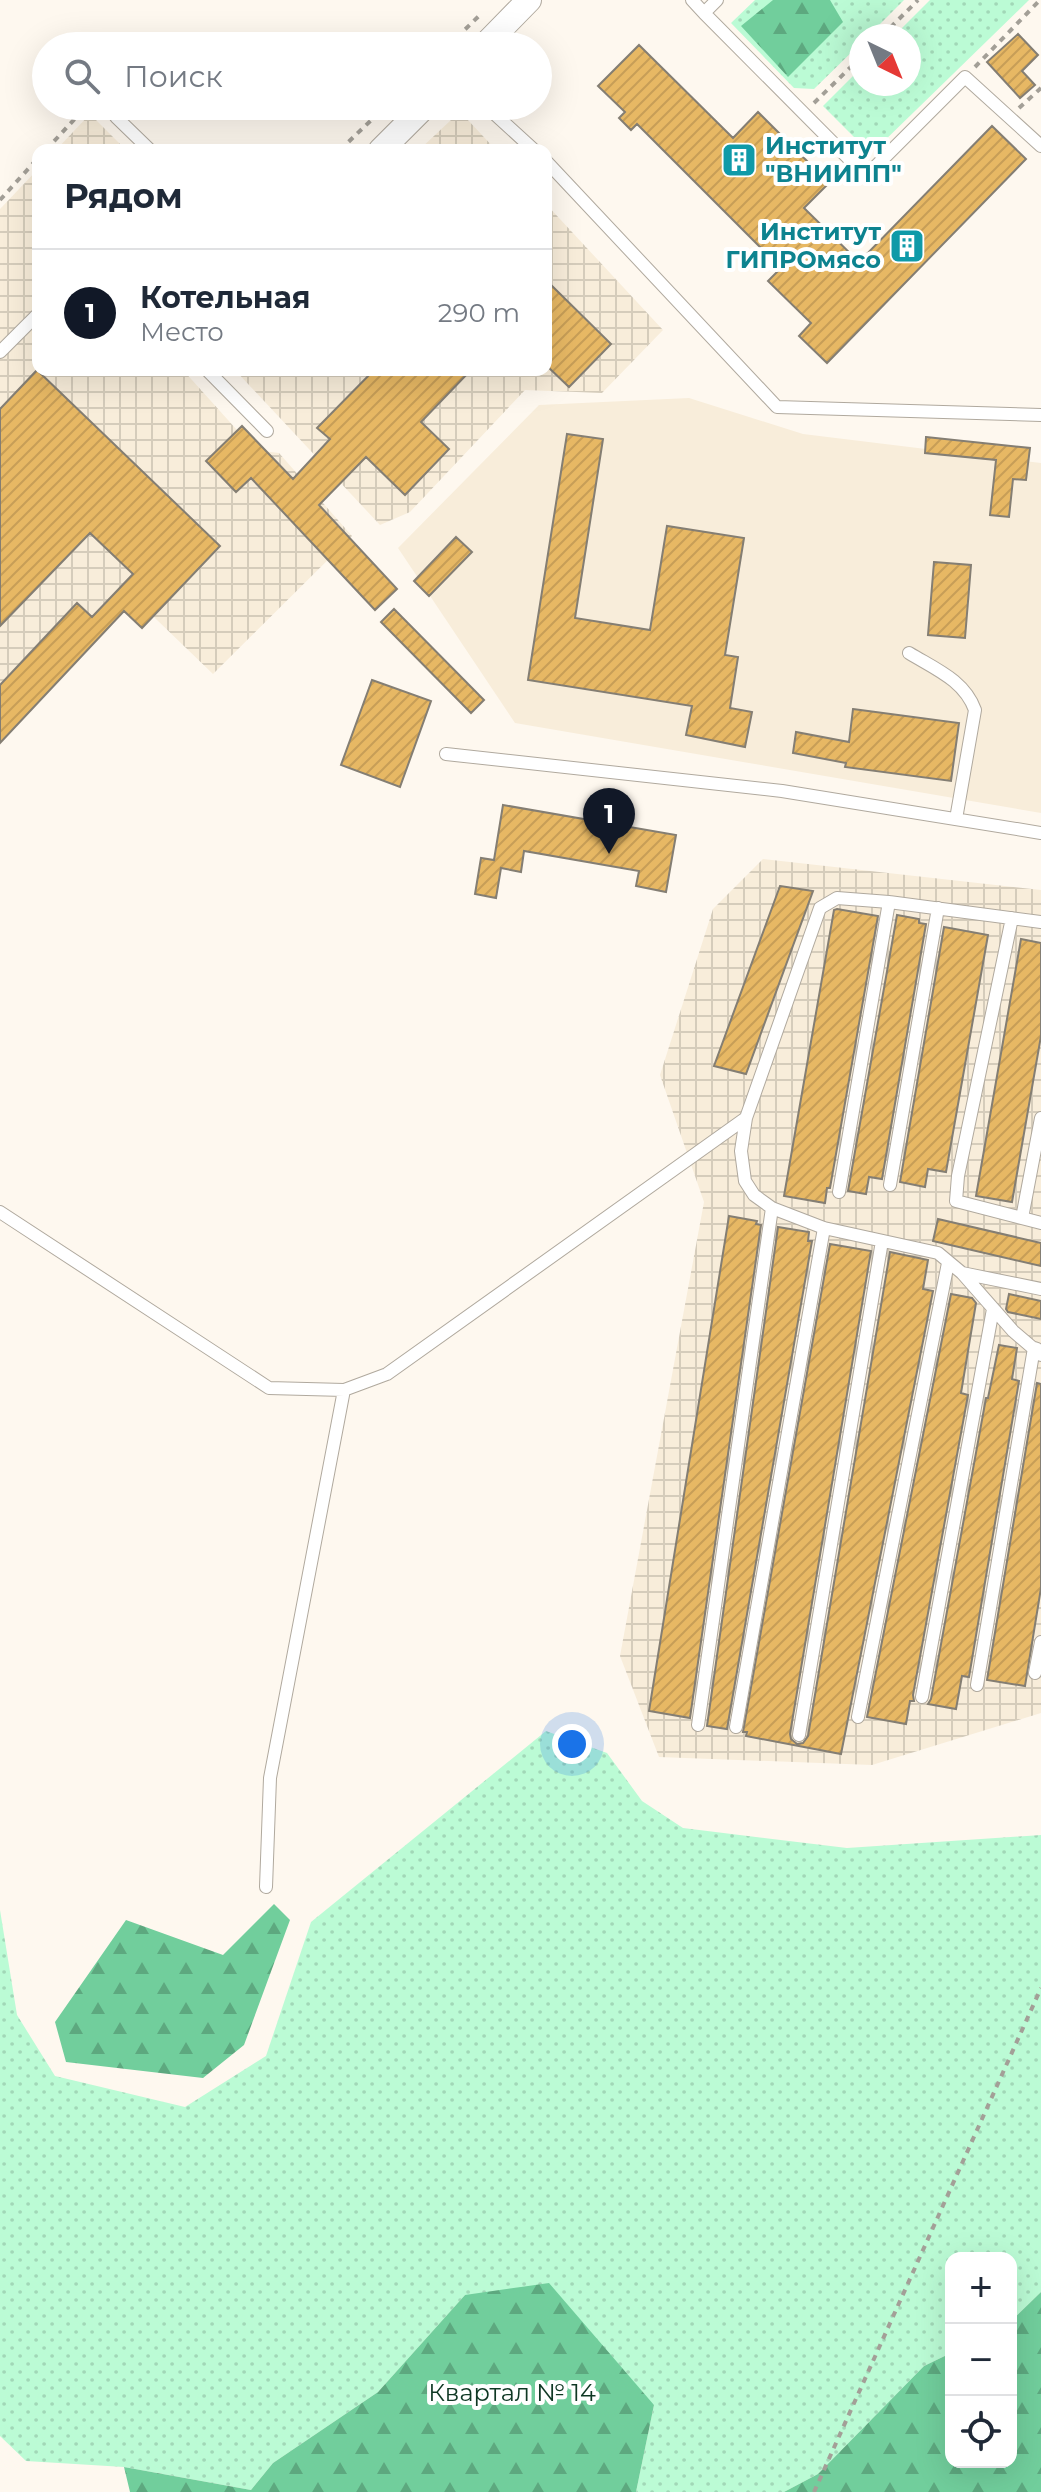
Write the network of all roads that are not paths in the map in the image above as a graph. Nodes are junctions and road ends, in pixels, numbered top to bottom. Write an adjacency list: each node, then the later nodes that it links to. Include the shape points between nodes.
1 (529, 0): 5 (street)
2 (692, 0): 4 (lane)
3 (717, 0): 4 (lane)
4 (704, 13): 12 (lane, via 866,176 965,77)
5 (498, 32)
6 (119, 120): 9 (lane)
7 (411, 120): 10 (street)
8 (501, 120): 11 (lane)
9 (144, 144)
10 (387, 144)
11 (527, 144)
12 (1041, 146)
13 (552, 167): 17 (lane, via 777,407)
14 (32, 320): 15 (lane)
15 (0, 352)
16 (213, 376): 18 (lane)
17 (1041, 415)
18 (267, 431)
19 (909, 653): 21 (lane, via 959,683 975,710)
20 (446, 754): 21 (lane, via 782,791)
21 (956, 819): 22 (lane)
22 (1041, 833)
23 (889, 902): 24 (lane); 27 (lane, via 837,898 820,908); 30 (lane)
24 (938, 908): 25 (lane); 29 (lane)
25 (1012, 918): 26 (lane); 33 (lane, via 956,1201)
26 (1041, 922)
27 (746, 1118): 31 (lane, via 741,1151 745,1181); 42 (lane, via 387,1374)
28 (1041, 1118): 33 (lane)
29 (890, 1185)
30 (839, 1192)
31 (772, 1208): 35 (lane); 48 (lane)
32 (0, 1212): 42 (lane, via 269,1388)
33 (1022, 1218): 34 (lane)
34 (1041, 1223)
35 (824, 1228): 36 (lane); 49 (lane)
36 (882, 1241): 37 (lane, via 938,1253); 50 (lane)
37 (948, 1263): 38 (lane); 47 (lane)
38 (962, 1273): 39 (lane); 40 (lane)
39 (1041, 1289)
40 (993, 1309): 41 (lane); 46 (lane)
41 (1039, 1351): 45 (lane)
42 (344, 1390): 51 (lane, via 270,1778)
43 (1041, 1642): 44 (lane)
44 (1035, 1673)
45 (977, 1685)
46 (922, 1697)
47 (858, 1717)
48 (698, 1725)
49 (736, 1727)
50 (799, 1735)
51 (266, 1887)

